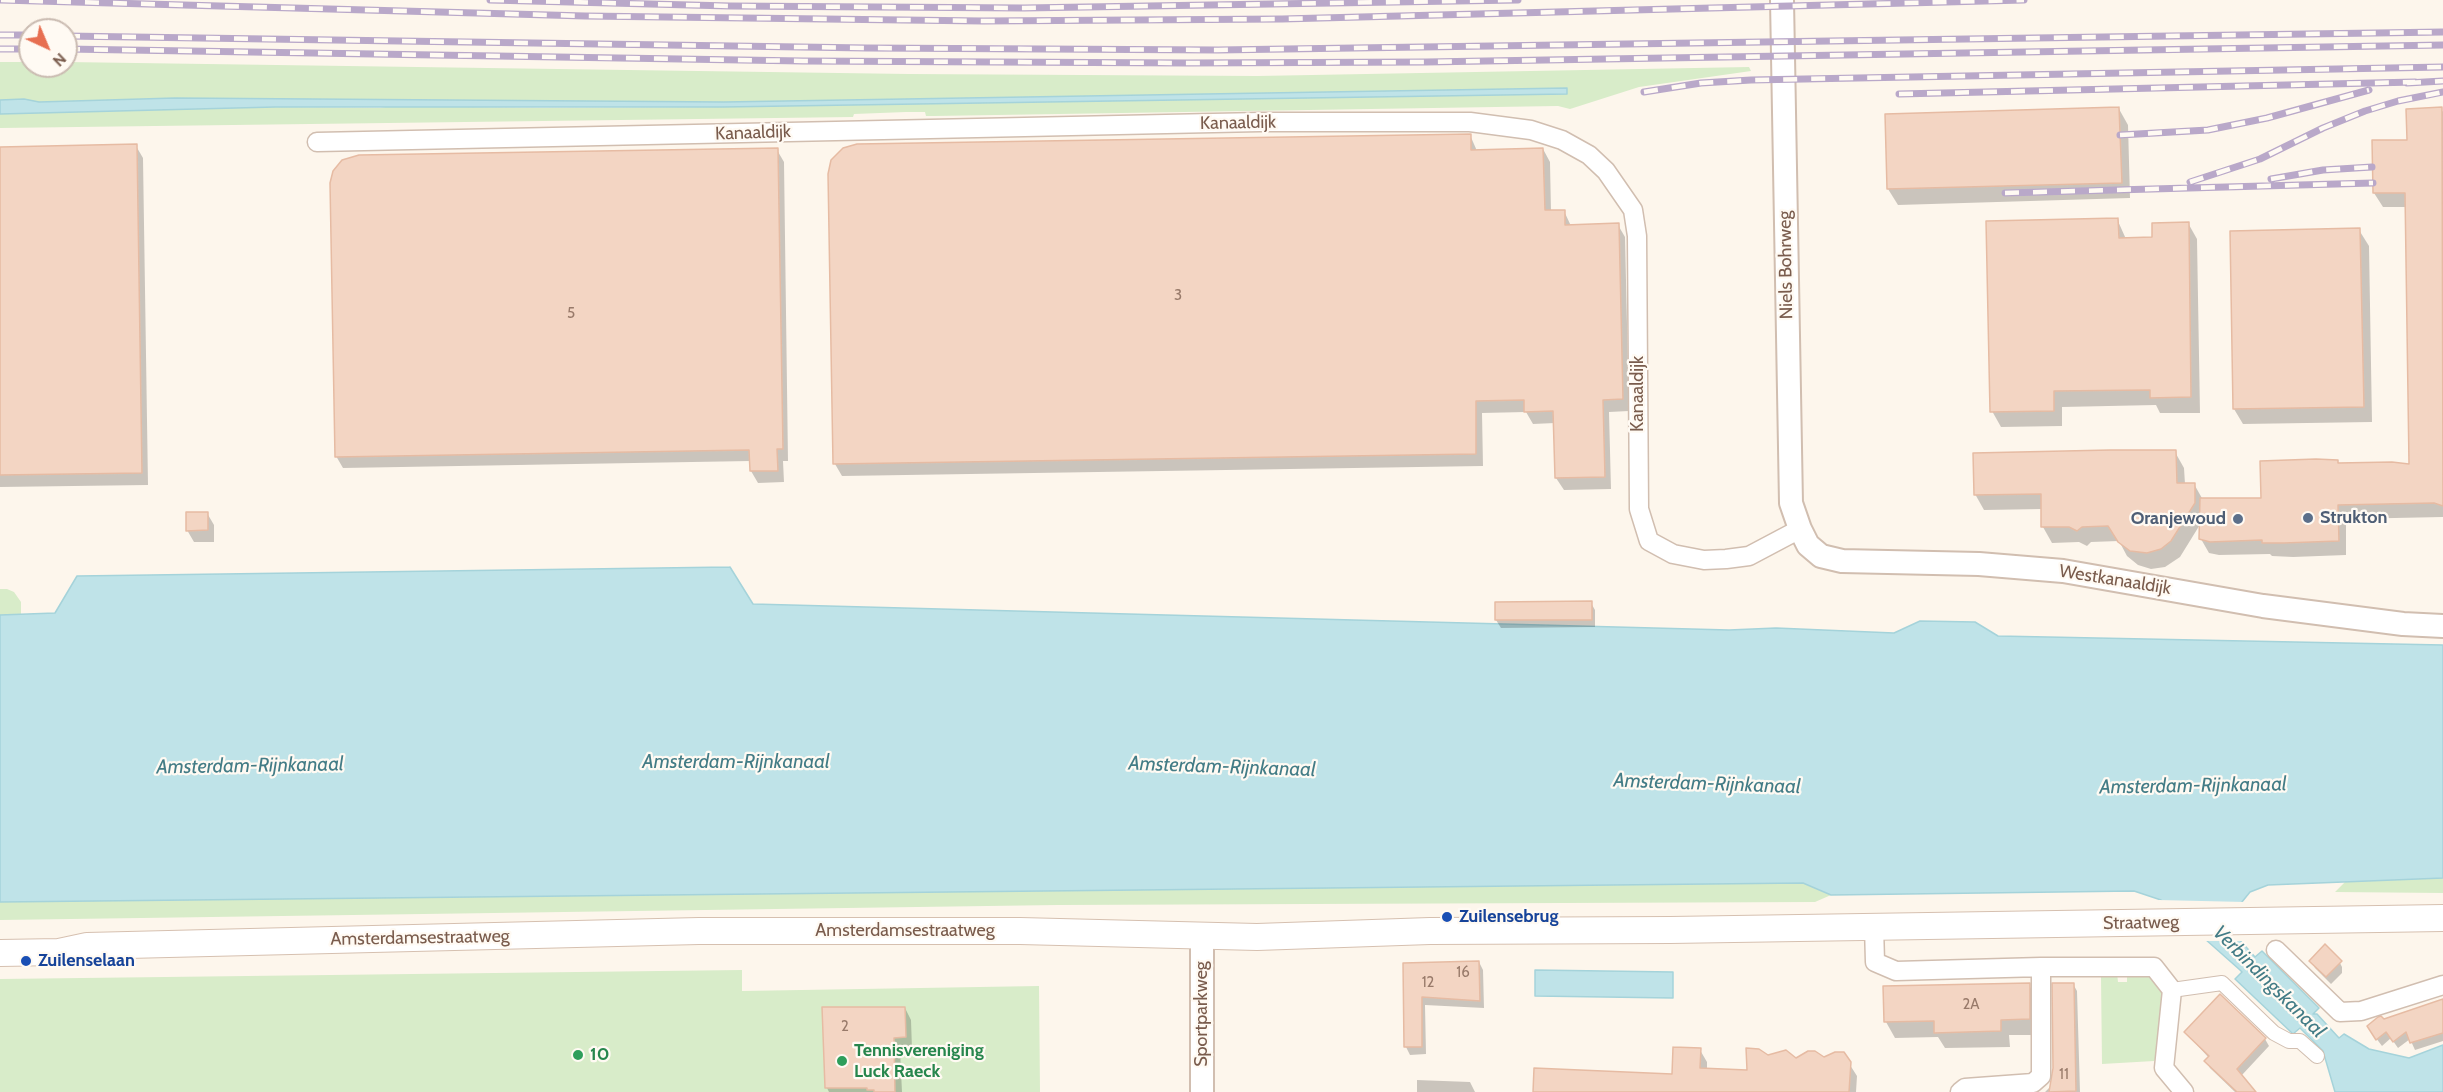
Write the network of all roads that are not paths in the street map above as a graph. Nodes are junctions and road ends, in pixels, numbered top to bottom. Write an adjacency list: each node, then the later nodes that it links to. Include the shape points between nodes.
1 (1782, 0): 3 (street, Niels Bohrweg, via 1791,503)
2 (317, 142): 3 (street, Kanaaldijk, via 1272,122 1470,122 1531,130 1562,140 1589,155 1606,171 1633,210 1637,236 1639,508 1649,541 1673,554 1704,560 1726,559 1749,556)
3 (1800, 529): 4 (street, Westkanaaldijk, via 1808,545 1821,556 1842,561 1979,564 2063,571 2263,606)
4 (2443, 626)
5 (2443, 918): 6 (main road, Straatweg)
6 (1874, 927): 7 (main road, Straatweg); 13 (street, via 1875,962 1896,971)
7 (1724, 928): 8 (main road, Amsterdamsestraatweg)
8 (1202, 935): 10 (main road, Amsterdamsestraatweg, via 699,931); 17 (street, Sportparkweg)
9 (0, 939): 10 (main road, Amsterdamsestraatweg, via 61,939)
10 (87, 946): 12 (main road, Amsterdamsestraatweg, via 59,952)
11 (2276, 950): 14 (street, via 2340,1012 2361,1011)
12 (0, 953)
13 (2041, 967): 15 (street, via 2154,967); 18 (street, via 2041,1076 2032,1083 1965,1088)
14 (2443, 985)
15 (2172, 990): 16 (street, via 2222,983 2274,1033 2289,1041 2300,1041); 19 (street, via 2164,1068)
16 (2317, 1056)
17 (1202, 1092)
18 (1960, 1092)
19 (2184, 1092)

